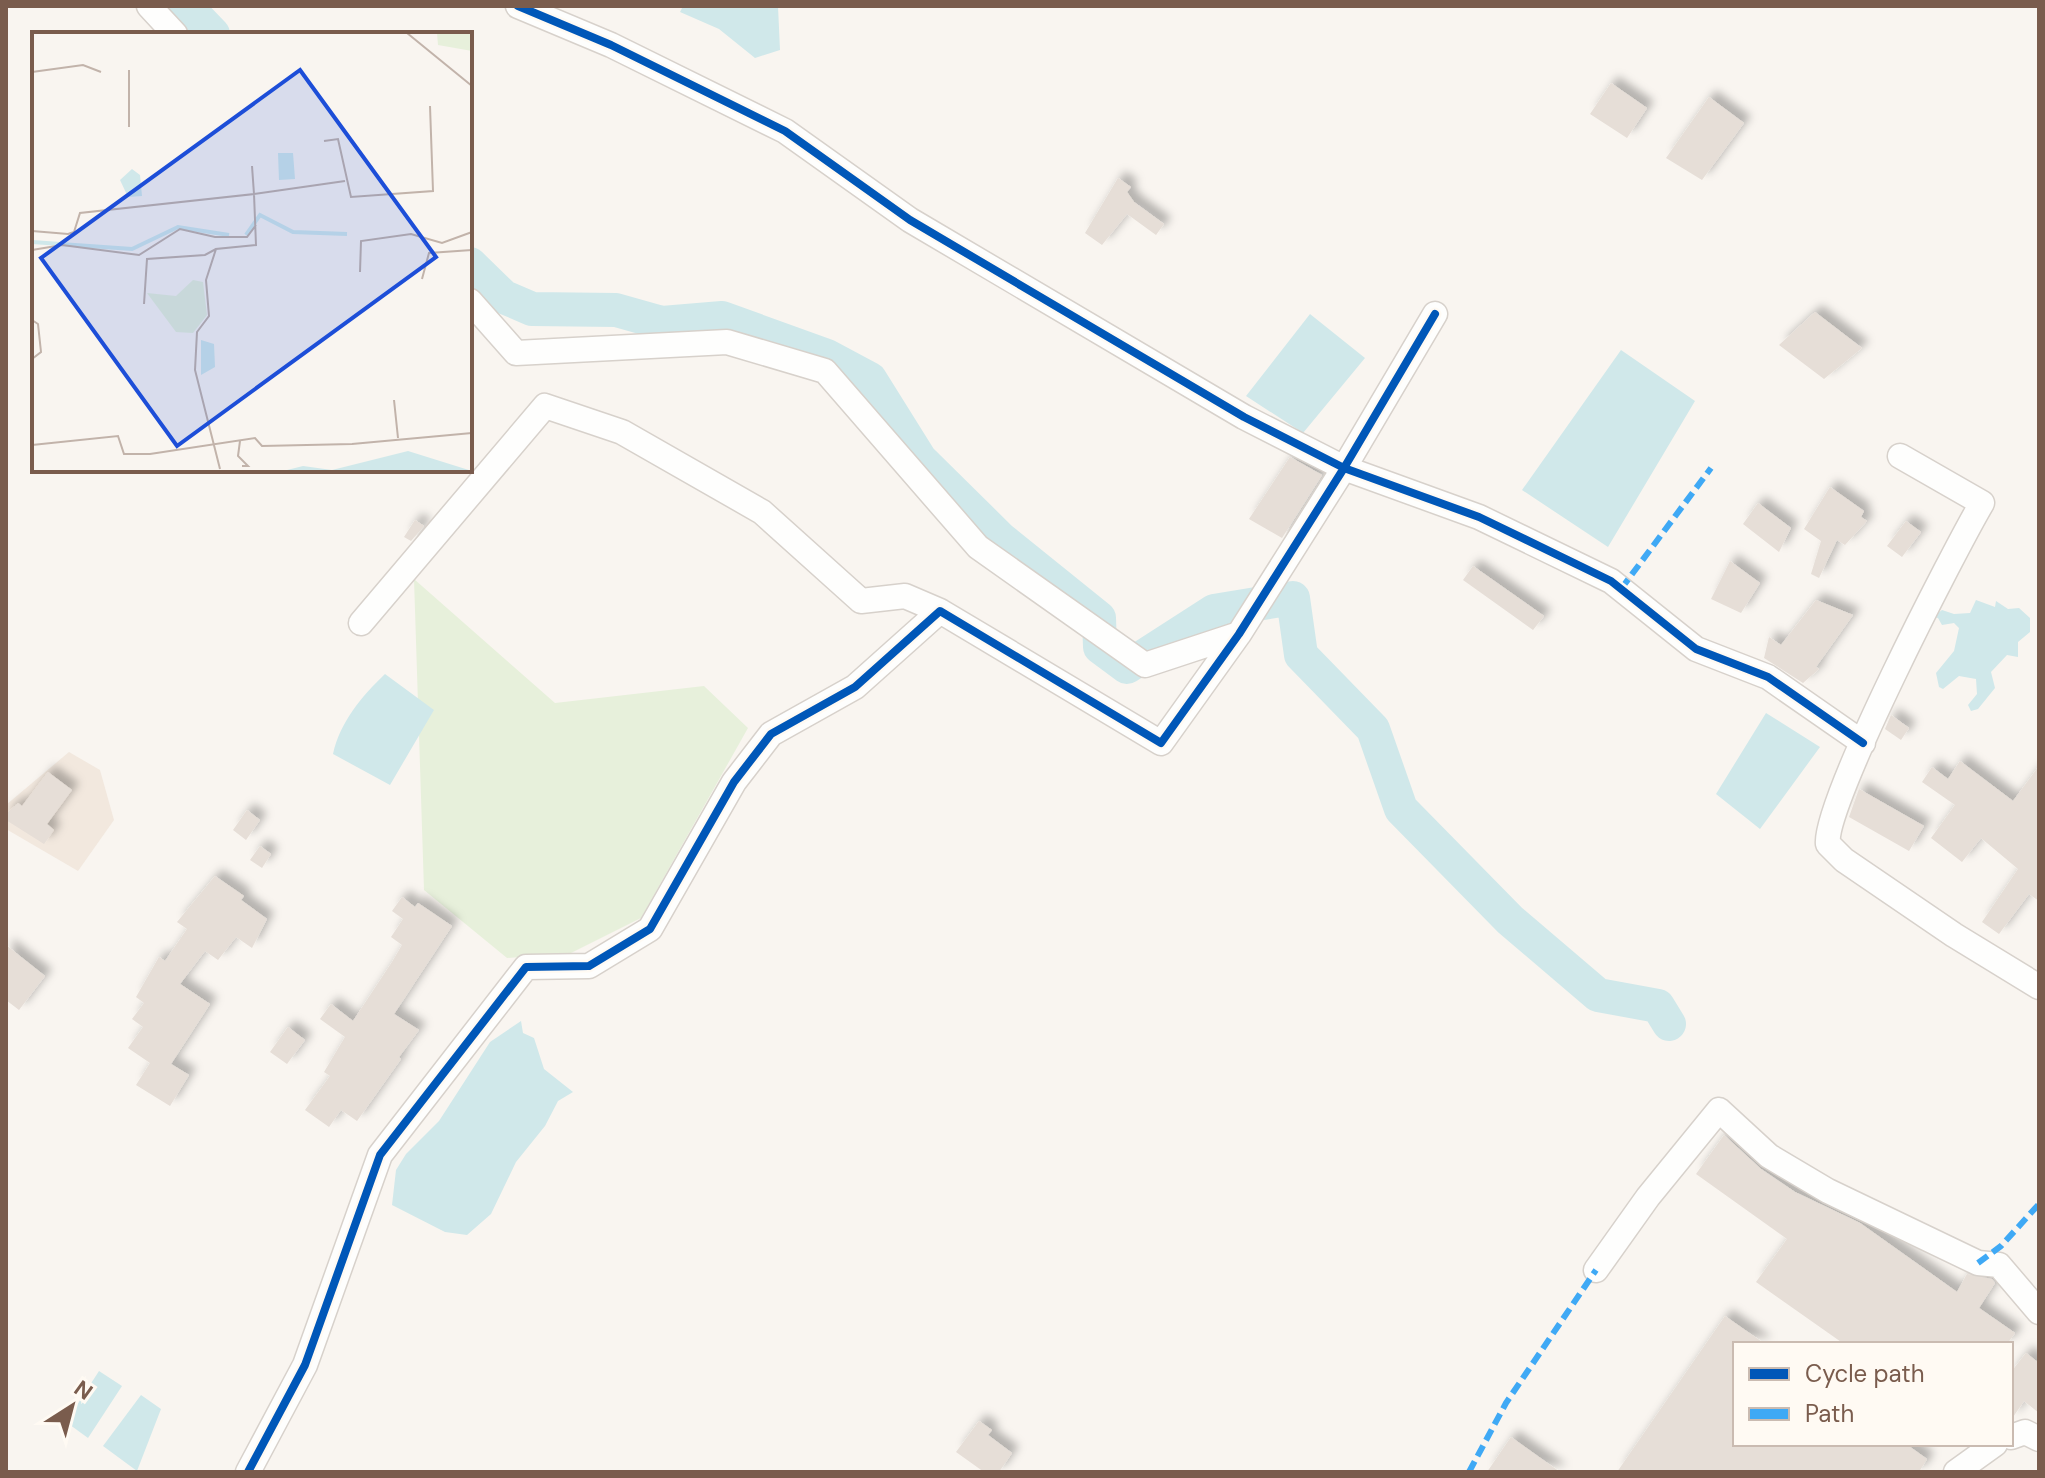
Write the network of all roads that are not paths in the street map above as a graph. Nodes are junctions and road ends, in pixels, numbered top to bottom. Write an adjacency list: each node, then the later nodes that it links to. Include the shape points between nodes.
1 (149, 6): 3 (street)
2 (518, 6): 7 (street, via 611,45 785,131 910,220 1244,417)
3 (173, 32)
4 (472, 303): 10 (street, via 516,353 727,342 825,371 978,547 1145,665)
5 (1435, 314): 7 (street)
6 (1900, 456): 11 (street, via 1982,503)
7 (1344, 468): 10 (street); 11 (street, via 1479,517 1611,581 1696,649 1768,677)
8 (940, 611): 9 (street, via 905,596 861,601 762,512 622,432 545,406); 10 (street, via 1161,743); 18 (street, via 855,687 771,734 734,782 650,929 589,966 526,967 380,1155 305,1365)
9 (361, 623)
10 (1239, 634)
11 (1863, 743): 12 (street, via 1829,824 1829,848)
12 (2039, 987)
13 (1596, 1270): 14 (street, via 1719,1110 1769,1156 1828,1191 1978,1263 1999,1265)
14 (2039, 1312)
15 (2013, 1436): 16 (street, via 2025,1432)
16 (2039, 1439)
17 (1992, 1446): 19 (street)
18 (248, 1472)
19 (1956, 1472)

